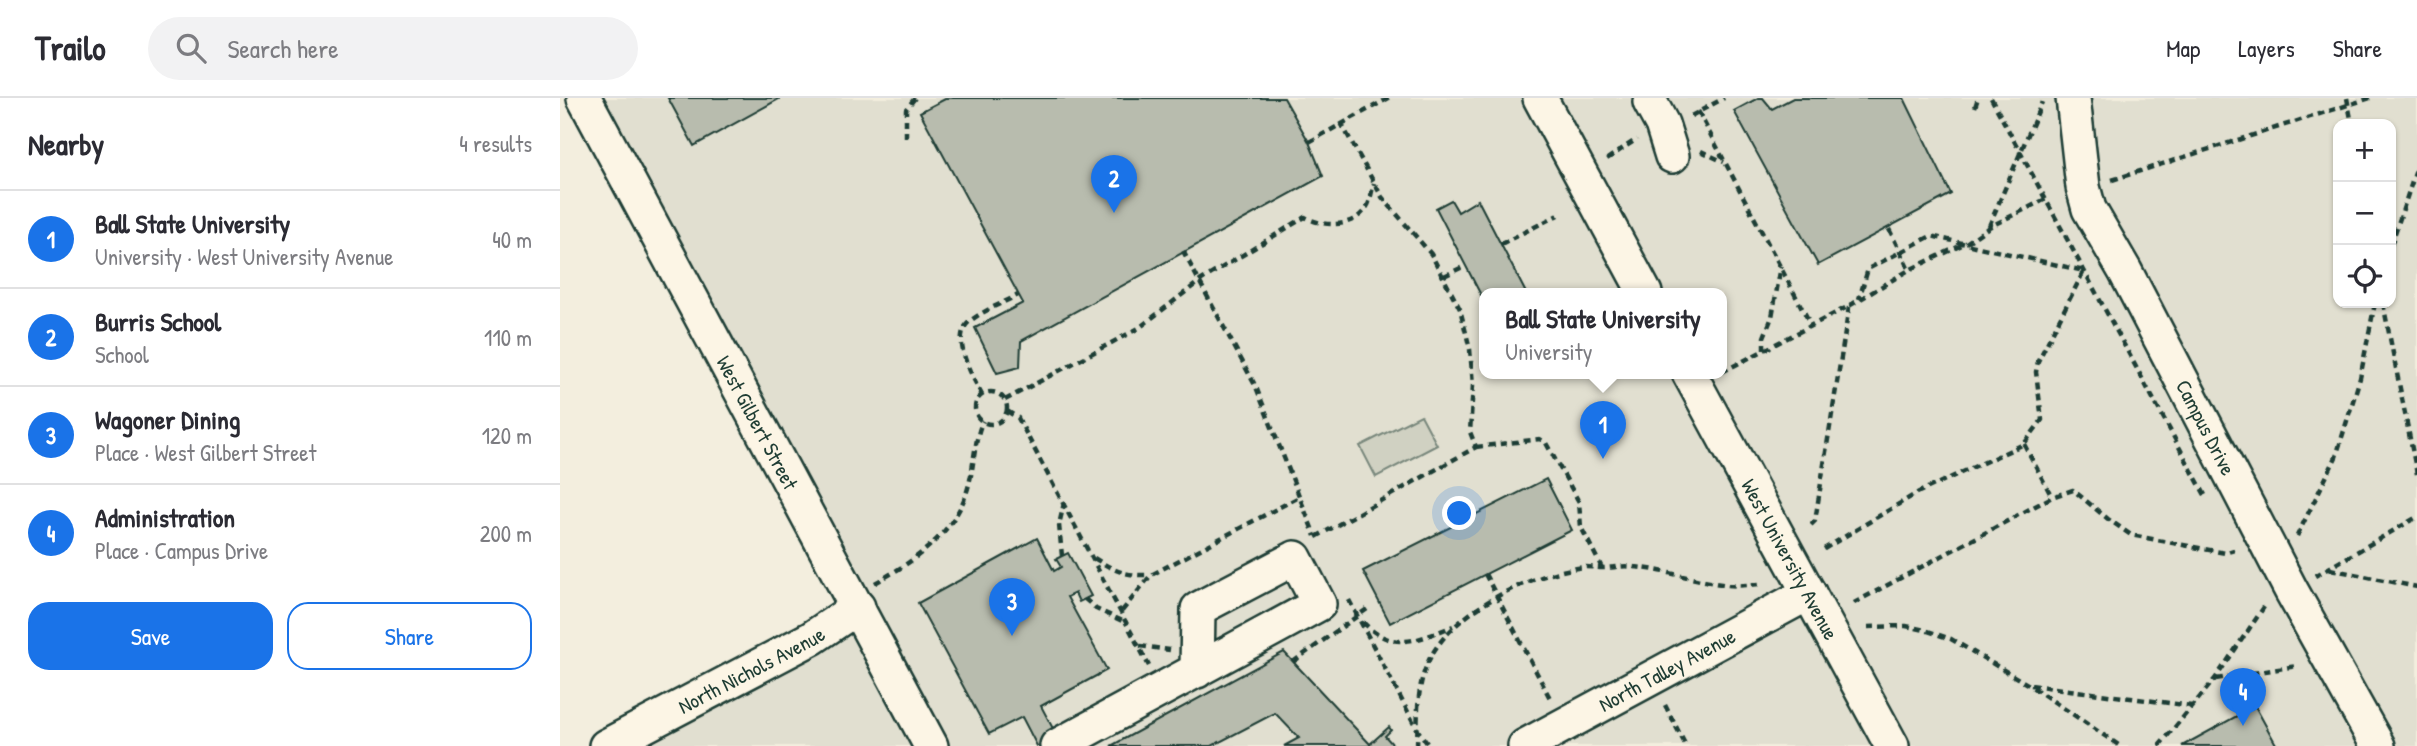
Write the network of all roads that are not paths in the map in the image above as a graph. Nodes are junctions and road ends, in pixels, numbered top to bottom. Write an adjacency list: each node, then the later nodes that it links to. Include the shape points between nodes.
1 (584, 98): 9 (street, West Gilbert Street)
2 (1540, 98): 6 (street)
3 (2073, 98): 16 (street, Campus Drive, via 2089,209)
4 (1650, 102): 5 (street)
5 (1672, 156)
6 (1642, 288)
7 (1692, 379): 8 (street, West University Avenue)
8 (1809, 593): 14 (street, North Talley Avenue); 15 (street, West University Avenue)
9 (858, 607): 11 (street, North Nichols Avenue, via 811,638); 12 (street, West Gilbert Street)
10 (1197, 671): 13 (street)
11 (606, 746)
12 (931, 746)
13 (1057, 746)
14 (1525, 746)
15 (1892, 746)
16 (2378, 746)

